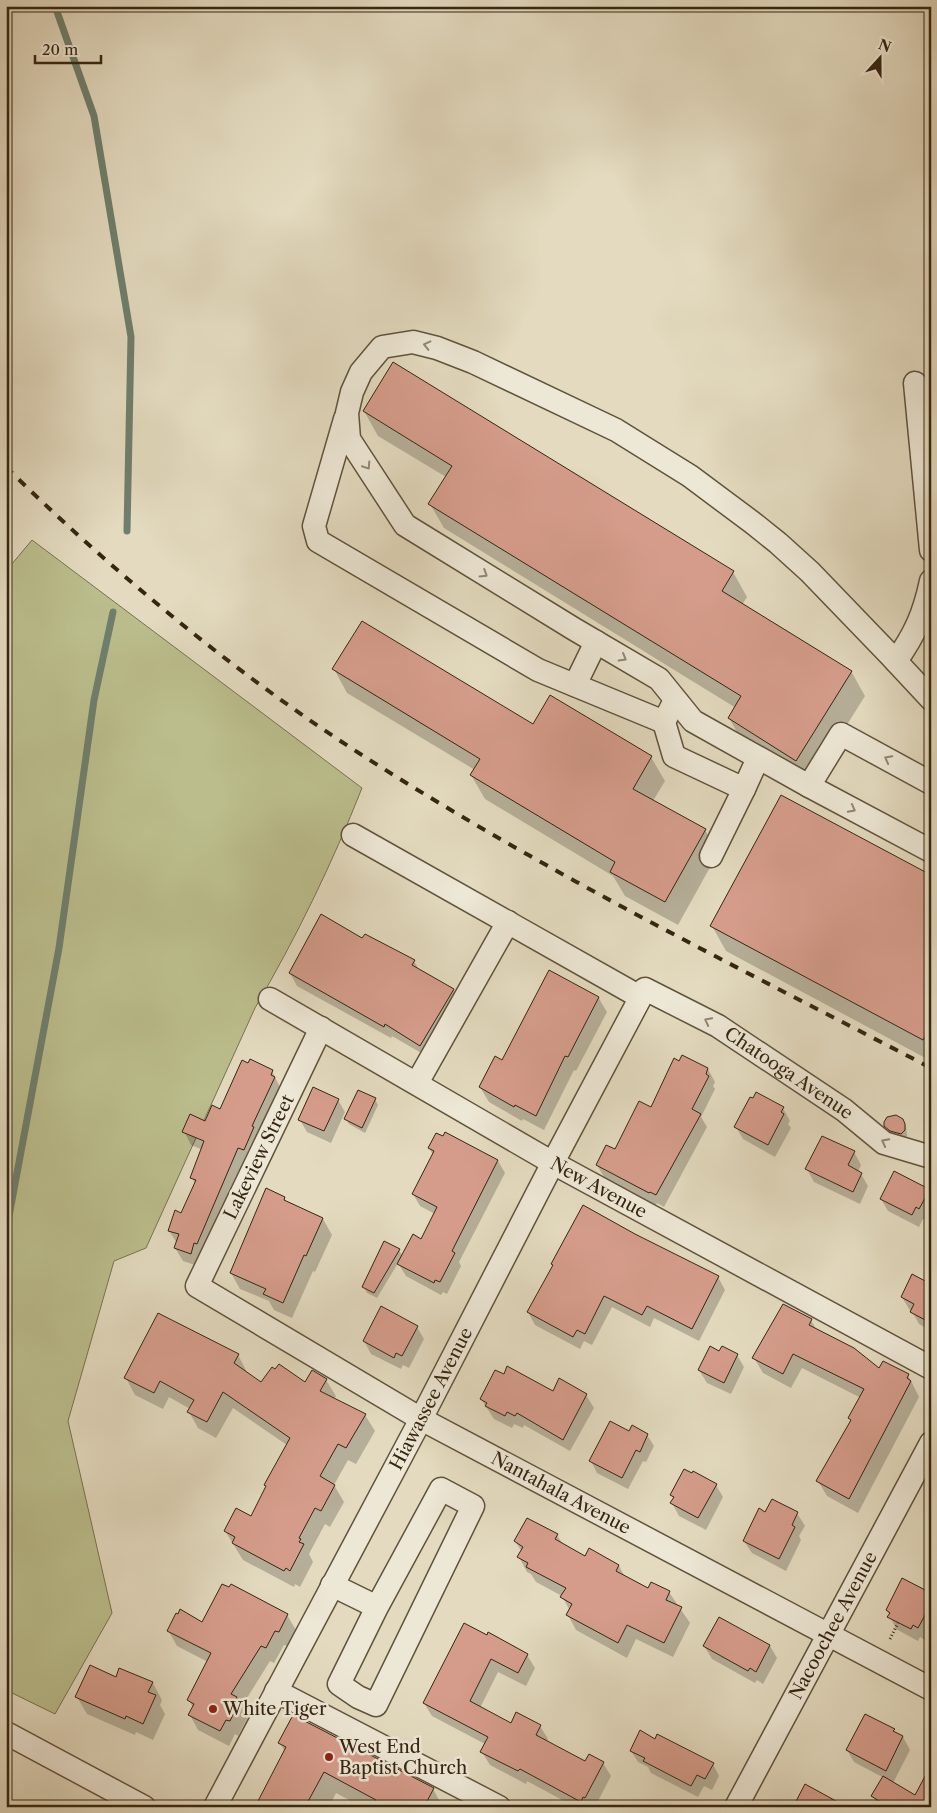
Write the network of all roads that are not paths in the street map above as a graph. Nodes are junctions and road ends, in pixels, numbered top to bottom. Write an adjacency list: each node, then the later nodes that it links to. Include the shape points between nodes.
1 (915, 383): 3 (street)
2 (347, 413): 5 (street, one-way to 5, via 349,439 405,525); 6 (street, one-way to 2, via 804,566 753,522 696,481 616,430 473,362 413,342 382,347 361,372); 7 (street, via 314,526 318,541 538,670)
3 (931, 550)
4 (931, 581): 6 (street, via 914,634)
5 (596, 642): 7 (street); 9 (street, one-way to 9, via 659,679)
6 (896, 661): 8 (street)
7 (575, 685): 10 (street)
8 (931, 699)
9 (675, 700): 10 (street); 11 (street, via 693,721)
10 (664, 722): 14 (street, via 674,756)
11 (758, 758): 13 (street); 14 (street)
12 (931, 782): 13 (street, one-way to 13, via 841,734)
13 (809, 786): 16 (street, one-way to 16)
14 (744, 789): 17 (street)
15 (353, 835): 18 (street, Chatooga Avenue)
16 (931, 851)
17 (711, 856)
18 (508, 922): 19 (street, Chatooga Avenue); 22 (street)
19 (643, 993): 23 (street, Chatooga Avenue, one-way to 19, via 884,1143 844,1110 718,1026); 24 (street, Hiawassee Avenue)
20 (270, 999): 21 (street, New Avenue)
21 (321, 1028): 22 (street, New Avenue); 25 (street, Lakeview Street)
22 (417, 1083): 24 (street, New Avenue)
23 (931, 1157)
24 (553, 1163): 26 (street, New Avenue); 27 (street, Hiawassee Avenue)
25 (197, 1286): 27 (street, Nantahala Avenue)
26 (931, 1368)
27 (421, 1419): 29 (street, Hiawassee Avenue); 31 (street, Nantahala Avenue)
28 (931, 1443): 31 (street, Nacoochee Avenue)
29 (332, 1585): 30 (street); 33 (street, Hiawassee Avenue)
30 (377, 1608): 34 (street, via 340,1684); 34 (street, via 441,1489 473,1506)
31 (828, 1635): 32 (street, Nantahala Avenue); 40 (street, Nacoochee Avenue)
32 (931, 1689)
33 (276, 1691): 36 (street); 38 (street, Hiawassee Avenue)
34 (376, 1705): 36 (street)
35 (6, 1734): 37 (street)
36 (361, 1736): 39 (street)
37 (144, 1807)
38 (215, 1807)
39 (499, 1807)
40 (736, 1807)

